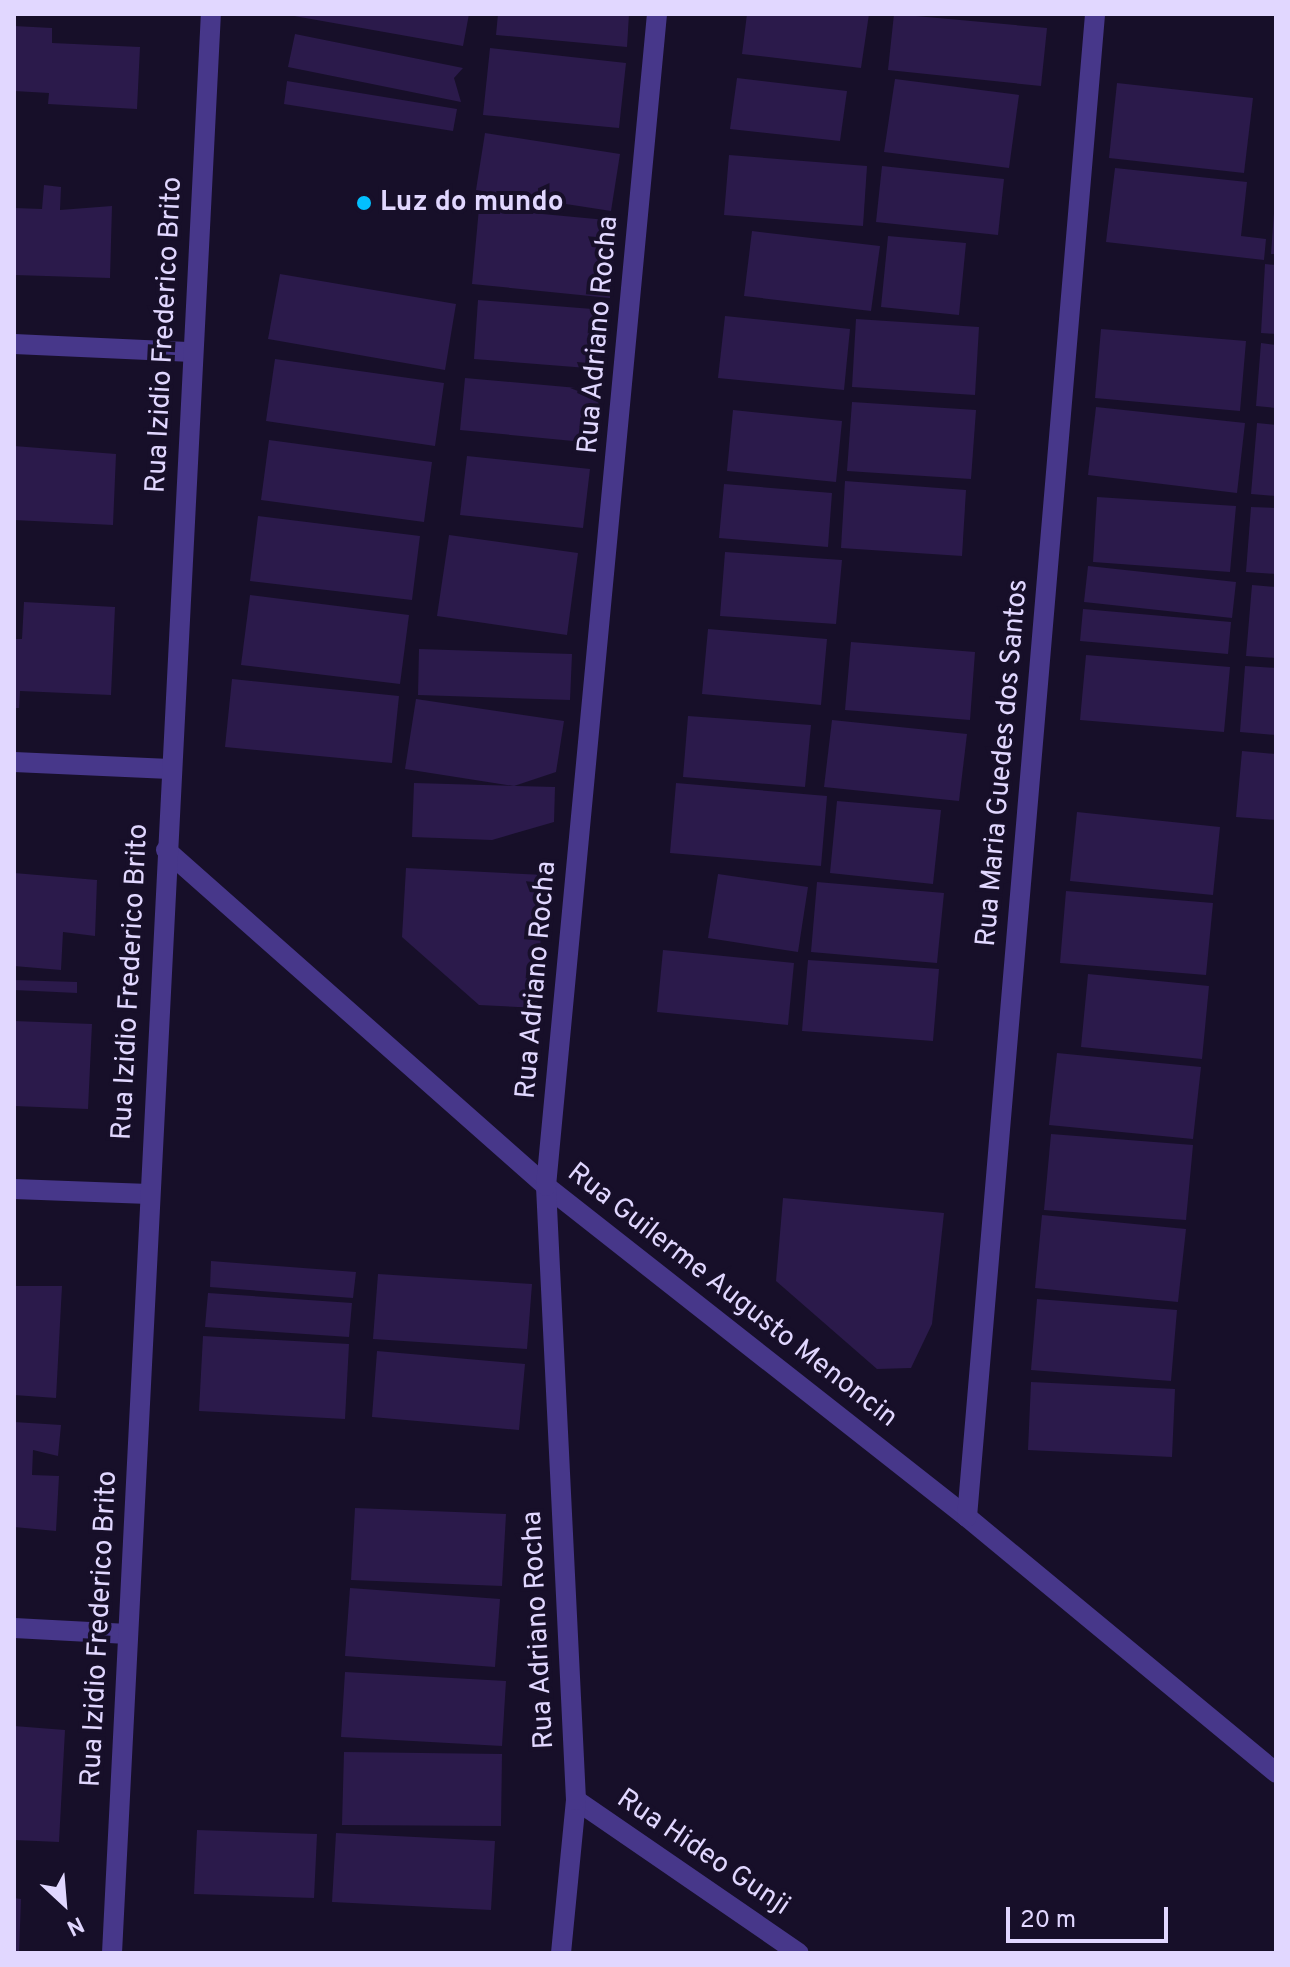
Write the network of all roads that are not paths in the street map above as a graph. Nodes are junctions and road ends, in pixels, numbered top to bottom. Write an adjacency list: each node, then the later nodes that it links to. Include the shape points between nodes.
1 (211, 14): 5 (street, Rua Izidio Frederico Brito)
2 (657, 14): 9 (street, Rua Adriano Rocha)
3 (1095, 14): 12 (street, Rua Maria Guedes dos Santos)
4 (14, 344): 5 (street)
5 (193, 352): 7 (street, Rua Izidio Frederico Brito)
6 (14, 762): 7 (street)
7 (170, 769): 8 (street, Rua Izidio Frederico Brito)
8 (166, 850): 9 (street, Rua Guilerme Augusto Menoncin); 11 (street, Rua Izidio Frederico Brito)
9 (546, 1186): 12 (street, Rua Guilerme Augusto Menoncin); 16 (street, Rua Adriano Rocha)
10 (14, 1189): 11 (street)
11 (149, 1194): 14 (street, Rua Izidio Frederico Brito)
12 (967, 1517): 15 (street, Rua Guilerme Augusto Menoncin)
13 (14, 1628): 14 (street)
14 (128, 1634): 17 (street, Rua Izidio Frederico Brito)
15 (1276, 1773)
16 (576, 1800): 18 (street, Rua Adriano Rocha); 19 (street, Rua Hideo Gunji)
17 (112, 1953)
18 (561, 1953)
19 (799, 1953)

